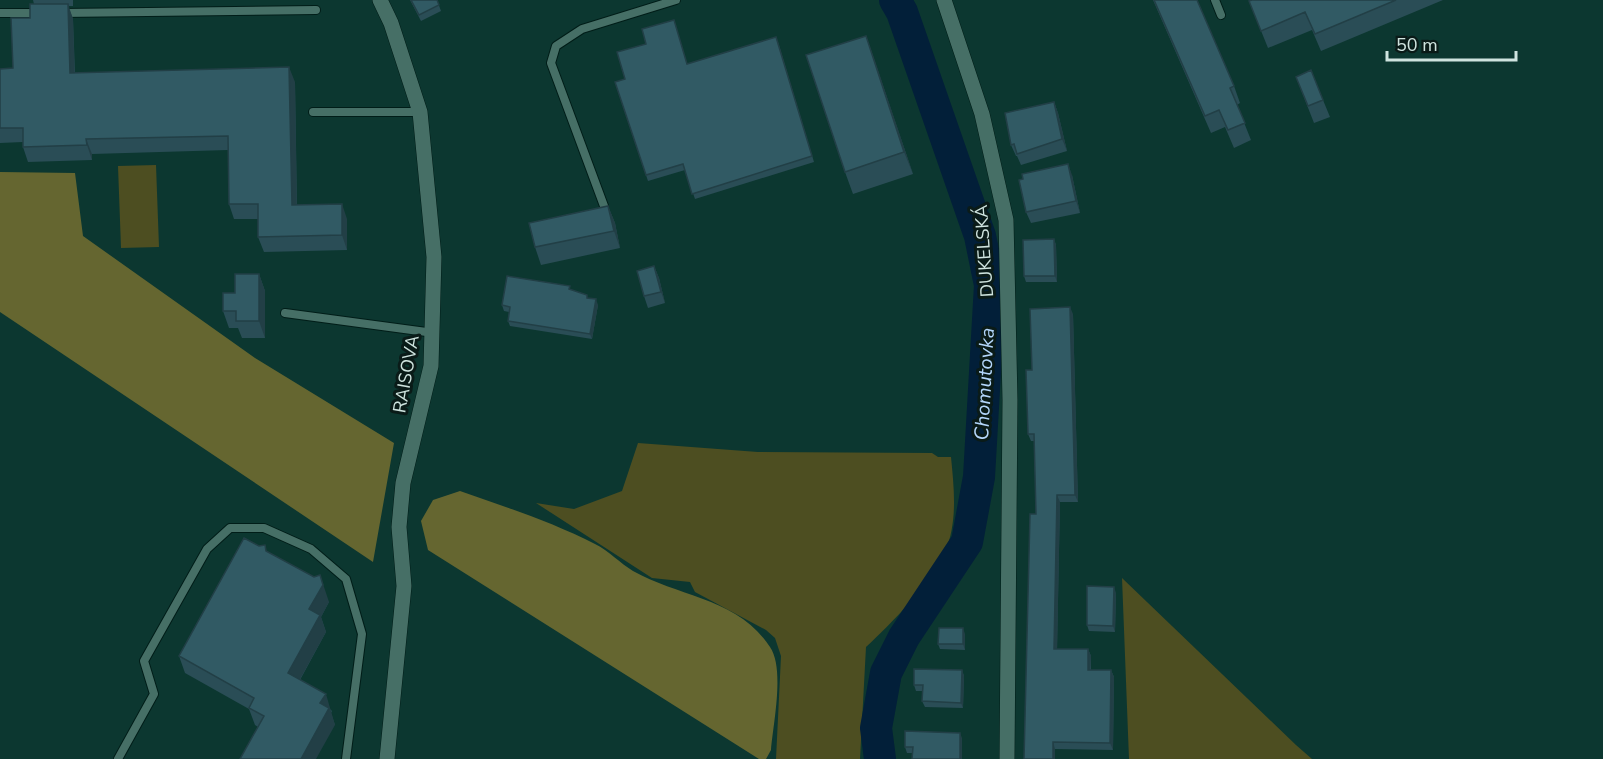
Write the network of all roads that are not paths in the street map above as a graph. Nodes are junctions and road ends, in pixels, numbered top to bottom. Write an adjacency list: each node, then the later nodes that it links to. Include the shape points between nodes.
1 (380, 0): 9 (street, RAISOVA)
2 (676, 0): 10 (lane, via 582,29 556,46 550,63)
3 (944, 0): 16 (street, DUKELSKÁ, via 982,114 1006,220 1010,400)
4 (1215, 0): 7 (lane)
5 (316, 10): 6 (lane)
6 (0, 13)
7 (1221, 15)
8 (313, 111): 9 (lane)
9 (420, 112): 12 (street, RAISOVA, via 434,257)
10 (604, 206)
11 (285, 314): 12 (lane)
12 (434, 333): 15 (street, RAISOVA, via 431,366 402,483 399,527 404,586)
13 (118, 759): 14 (lane, via 154,694 144,661 207,549 230,528 264,528 310,549 346,579 362,634)
14 (346, 759)
15 (387, 759)
16 (1007, 759)

